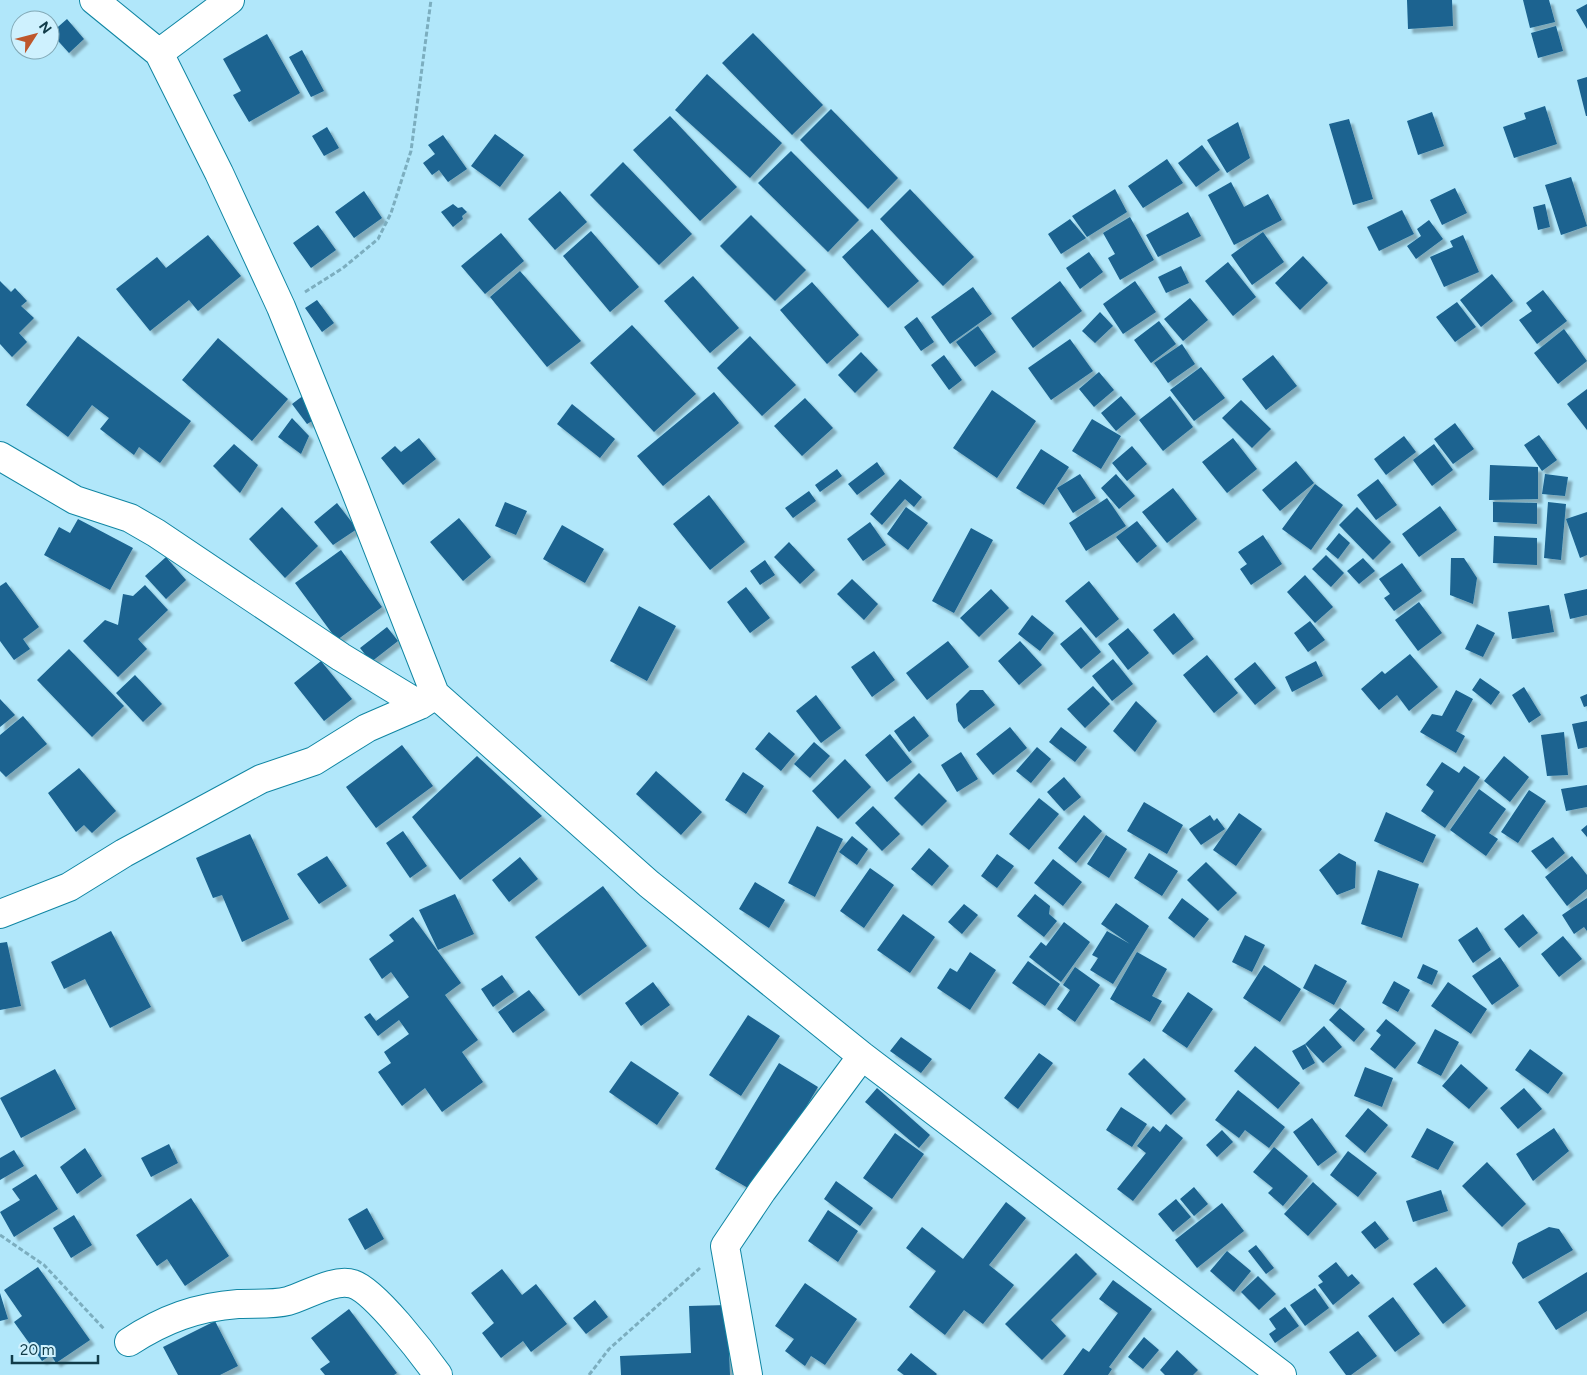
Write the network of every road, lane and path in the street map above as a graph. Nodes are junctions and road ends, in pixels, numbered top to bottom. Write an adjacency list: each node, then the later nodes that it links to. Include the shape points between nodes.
1 (94, 0): 4 (street)
2 (230, 0): 4 (street)
3 (430, 0): 5 (path, via 411,151 391,213 378,239 343,268)
4 (159, 53): 5 (street)
5 (281, 307): 7 (street, via 354,486)
6 (0, 456): 7 (street, via 75,500 130,518 342,657)
7 (428, 700): 8 (street, via 367,728 314,761 262,779 124,853 69,887); 9 (street)
8 (0, 914)
9 (862, 1056): 11 (street); 16 (street)
10 (0, 1235): 12 (path, via 44,1265 102,1328)
11 (725, 1246): 14 (path, via 609,1349); 15 (street)
12 (129, 1342): 13 (street, via 192,1310 287,1302 324,1287 352,1284 365,1291 388,1315)
13 (438, 1375)
14 (590, 1375)
15 (748, 1375)
16 (1282, 1375)

